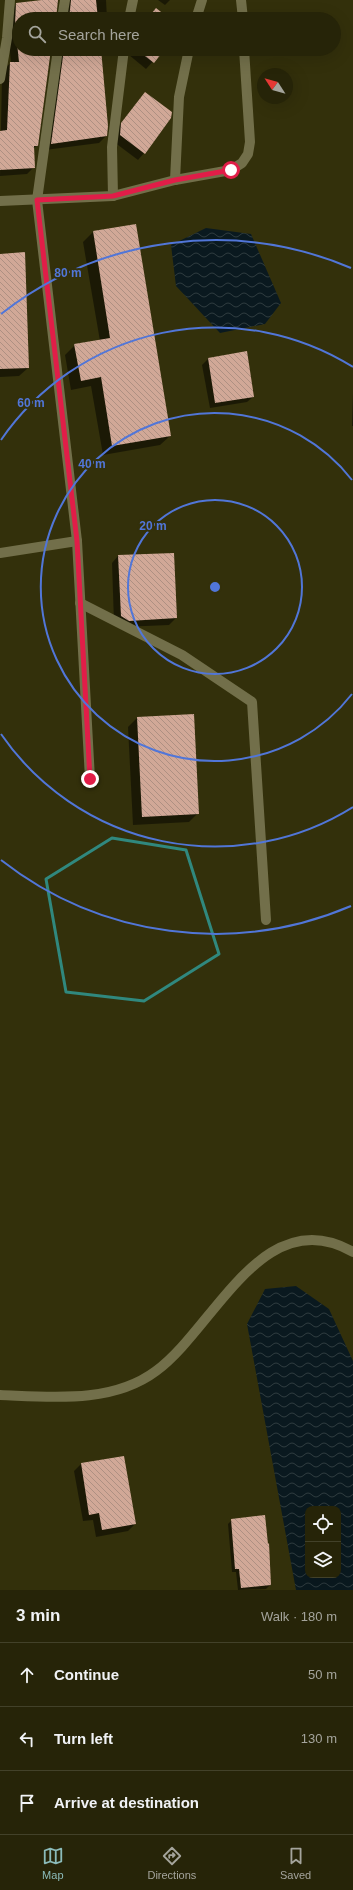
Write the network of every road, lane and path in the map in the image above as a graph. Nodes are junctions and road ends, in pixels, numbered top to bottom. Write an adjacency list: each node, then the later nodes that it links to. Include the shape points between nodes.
1 (10, 0): 14 (lane)
2 (65, 0): 6 (lane)
3 (133, 0): 7 (lane)
4 (202, 0): 8 (lane)
5 (241, 0): 9 (lane)
6 (63, 12)
7 (130, 12)
8 (198, 12)
9 (242, 12)
10 (57, 56): 17 (lane)
11 (123, 56): 16 (lane, via 112,147)
12 (188, 56): 15 (lane, via 179,97)
13 (244, 56): 15 (lane, via 250,142 248,154 242,163 231,170)
14 (0, 80)
15 (175, 180): 16 (lane)
16 (113, 196): 17 (lane)
17 (37, 200): 18 (lane); 19 (lane)
18 (0, 201)
19 (77, 541): 20 (lane); 21 (lane)
20 (0, 553)
21 (80, 603): 22 (lane); 23 (lane, via 182,655 252,702)
22 (90, 779)
23 (266, 920)
24 (353, 1252): 25 (lane, via 339,1244 319,1239 300,1241 277,1249 252,1266 178,1351 156,1372 128,1386 73,1398)
25 (0, 1395)

